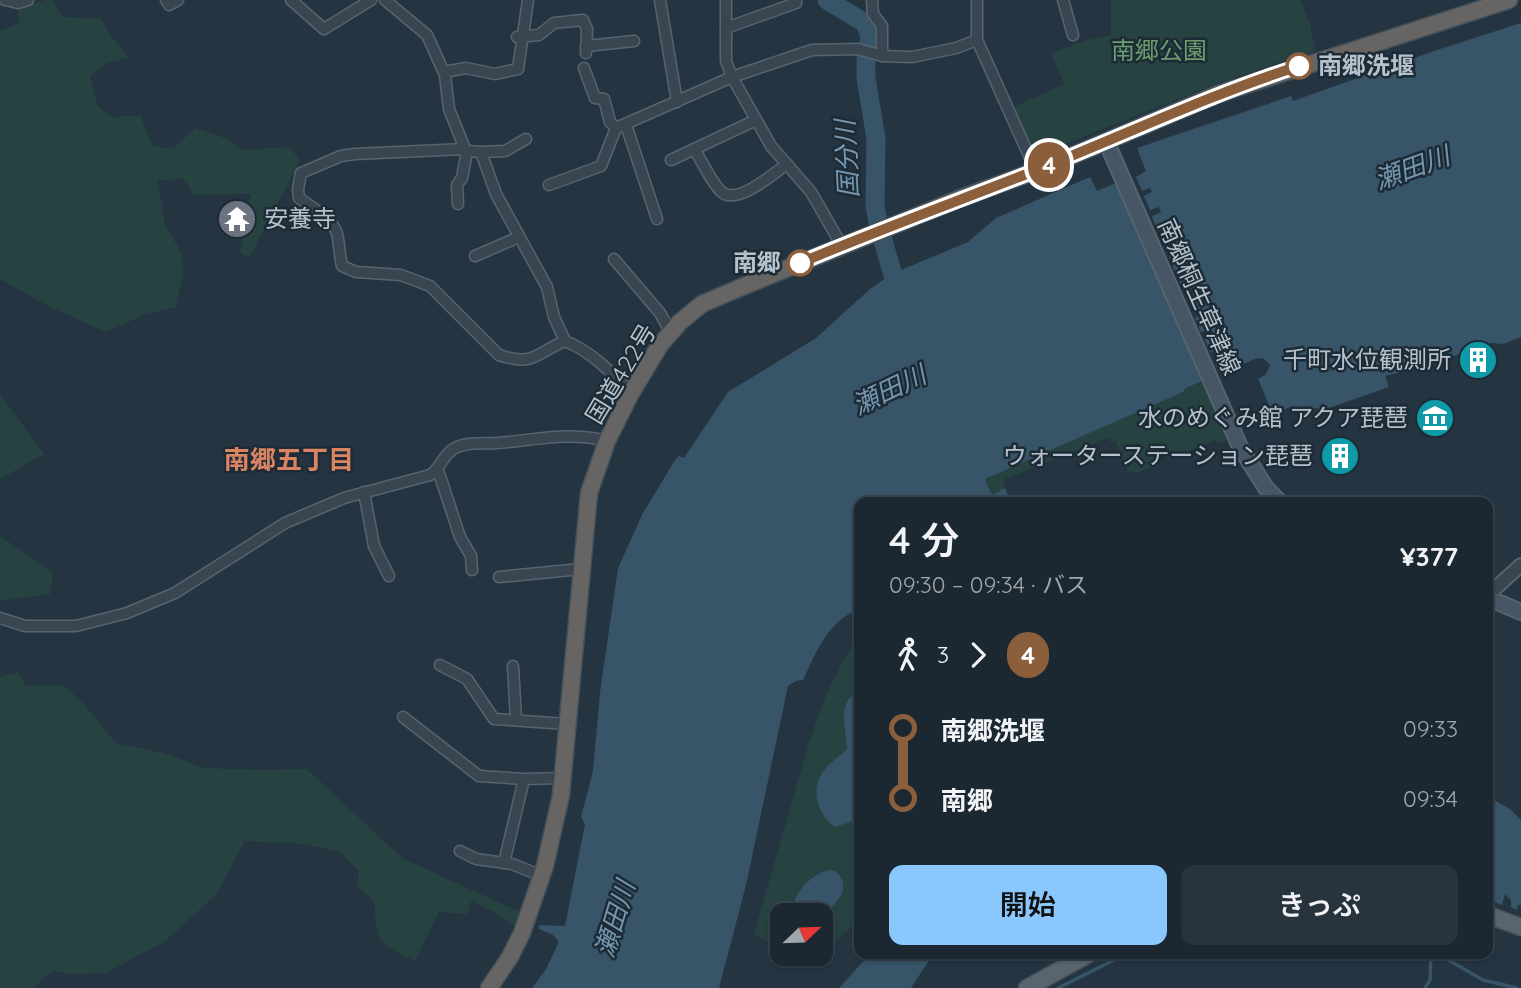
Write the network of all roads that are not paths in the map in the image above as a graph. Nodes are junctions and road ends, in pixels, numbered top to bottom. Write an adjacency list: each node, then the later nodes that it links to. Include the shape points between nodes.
1 (5, 0): 2 (street)
2 (28, 0)
3 (166, 0): 4 (street, via 169,5)
4 (178, 0)
5 (291, 0): 6 (street, via 324,29)
6 (371, 0)
7 (385, 0): 23 (street, via 427,35)
8 (528, 0): 18 (street)
9 (660, 0): 25 (street)
10 (726, 0): 16 (street)
11 (796, 0): 16 (street)
12 (872, 0): 21 (street, via 873,14 882,26)
13 (976, 0): 19 (street)
14 (1063, 0): 17 (street)
15 (1509, 0): 29 (highway, 国道422号, via 1241,86)
16 (726, 28): 24 (street, via 726,61)
17 (1073, 35)
18 (520, 37): 20 (street, via 539,35 555,23 583,20 586,49); 23 (street, via 518,69 495,74 466,68)
19 (977, 40): 21 (street, via 912,57); 35 (street)
20 (634, 41)
21 (878, 55): 24 (street, via 858,49 812,50)
22 (584, 68): 27 (street, via 595,98 604,99 610,122)
23 (444, 72): 30 (street, via 449,109)
24 (732, 78): 25 (street); 26 (street)
25 (677, 102): 27 (street)
26 (756, 120): 31 (street); 34 (street)
27 (621, 127): 36 (street, via 601,166); 38 (street)
28 (526, 139): 32 (street, via 505,151)
29 (1106, 141): 35 (highway, 国道422号); 49 (main road, 南郷桐生草津線, via 1211,382 1252,468)
30 (466, 150): 32 (street); 37 (street, via 457,185); 44 (street, via 341,156 301,173 299,198 332,222 342,266 356,272 401,275 430,286 499,355 529,360)
31 (695, 150): 33 (street); 34 (street, via 722,193 732,196)
32 (481, 152): 39 (street)
33 (671, 160)
34 (787, 164): 40 (street, via 811,192)
35 (1036, 170): 40 (highway, 国道422号)
36 (549, 185)
37 (458, 204)
38 (657, 219)
39 (519, 237): 41 (street); 44 (street, via 547,288)
40 (842, 246): 43 (highway, 国道422号, via 702,304)
41 (475, 256)
42 (614, 259): 43 (street)
43 (671, 333): 45 (highway, 国道422号)
44 (565, 341): 45 (street, via 594,358)
45 (631, 393): 46 (highway, 国道422号)
46 (607, 441): 47 (street, via 587,436 540,437 468,444 454,448); 51 (highway, 国道422号, via 589,493)
47 (438, 470): 48 (street); 52 (street, via 471,556)
48 (364, 492): 53 (street, via 374,546); 58 (street, via 285,523 175,593 127,613 76,626 25,626)
49 (1275, 497)
50 (1521, 565): 55 (street)
51 (582, 569): 54 (street); 63 (highway, 国道422号)
52 (472, 570)
53 (388, 576)
54 (499, 577)
55 (1493, 592)
56 (1493, 599): 57 (main road)
57 (1521, 612)
58 (0, 618)
59 (439, 665): 62 (street, via 467,679 494,719)
60 (513, 666): 62 (street)
61 (403, 717): 65 (street, via 478,776)
62 (516, 720): 63 (street)
63 (567, 724): 64 (highway, 国道422号)
64 (562, 778): 65 (street); 68 (highway, 国道422号)
65 (524, 779): 67 (street)
66 (460, 851): 67 (street)
67 (503, 863): 68 (street)
68 (541, 876): 72 (highway, 国道422号, via 522,933)
69 (1493, 917): 70 (main road)
70 (1521, 927)
71 (1080, 959): 73 (main road)
72 (489, 988)
73 (1027, 988)

